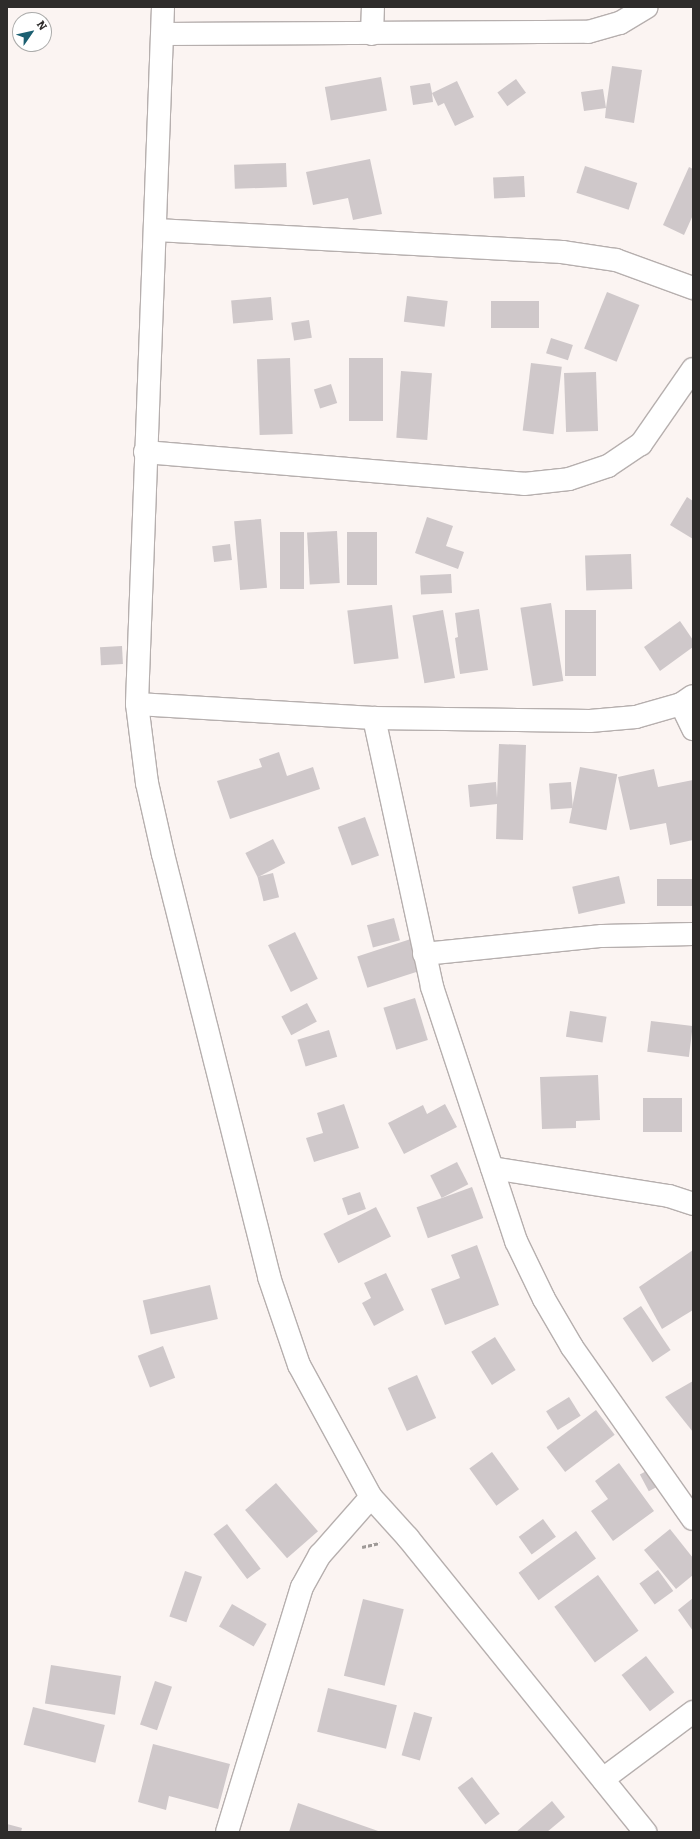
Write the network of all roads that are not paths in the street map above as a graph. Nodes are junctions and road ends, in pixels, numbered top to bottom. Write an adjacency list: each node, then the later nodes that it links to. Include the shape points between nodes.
1 (163, 7): 4 (street)
2 (373, 7): 5 (street)
3 (646, 7): 5 (street, via 620,23 588,32)
4 (163, 34): 5 (street); 6 (street)
5 (372, 34)
6 (156, 230): 7 (street, via 562,252 616,260); 9 (street)
7 (693, 288)
8 (693, 369): 9 (street, via 641,444 608,466 569,479 524,484)
9 (145, 452): 11 (street)
10 (687, 700): 12 (street, via 636,717 590,721); 13 (street)
11 (137, 704): 12 (street); 18 (street, via 147,783 163,854 269,1277 299,1365)
12 (374, 718): 15 (street)
13 (693, 729)
14 (693, 934): 15 (street, via 602,936)
15 (424, 954): 16 (street, via 432,987)
16 (492, 1168): 17 (street, via 669,1196); 19 (street, via 516,1240 548,1306 572,1347)
17 (693, 1204)
18 (371, 1497): 21 (street, via 408,1538); 22 (street, via 320,1555 302,1587)
19 (693, 1519)
20 (693, 1712): 21 (street)
21 (603, 1779): 23 (street)
22 (227, 1832)
23 (645, 1832)

